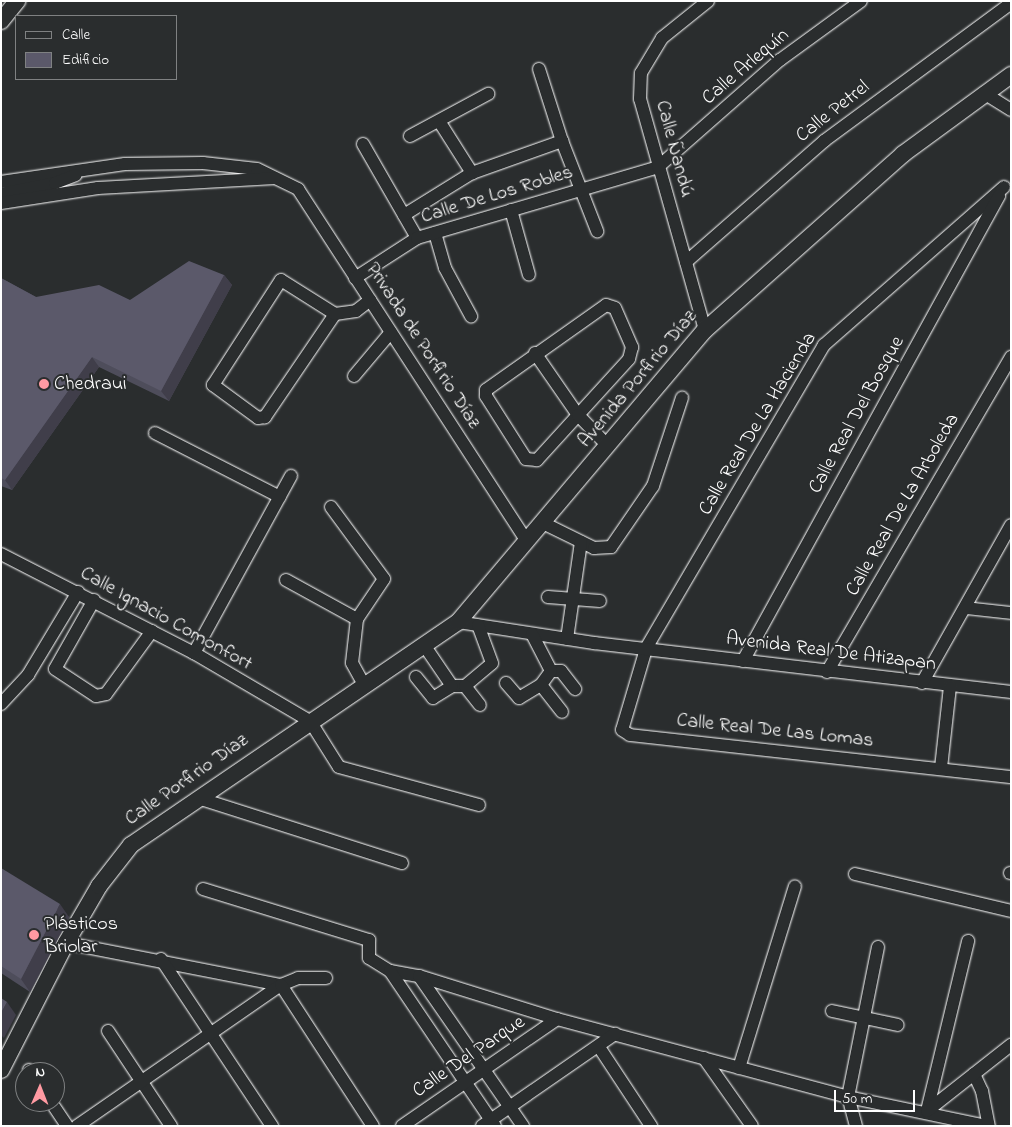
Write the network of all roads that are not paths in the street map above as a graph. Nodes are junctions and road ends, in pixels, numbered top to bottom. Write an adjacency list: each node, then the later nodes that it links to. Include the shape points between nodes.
1 (17, 1): 5 (main road)
2 (708, 1): 16 (street, Calle Ñandú, via 662,38 641,73 640,99)
3 (861, 1): 16 (street, Calle Arlequín, via 780,60)
4 (1011, 3): 33 (street, Calle Petrel, via 824,141)
5 (1, 21)
6 (539, 68): 13 (street)
7 (1011, 75): 8 (main road, Avenida Porfirio Díaz)
8 (984, 93): 10 (street); 39 (main road, Avenida Porfirio Díaz, via 903,154)
9 (488, 94): 11 (street)
10 (1011, 110)
11 (439, 121): 12 (street); 18 (street)
12 (410, 136)
13 (562, 141): 18 (street); 24 (street)
14 (363, 144): 29 (street)
15 (204, 163): 17 (street, Privada de Porfirio Díaz, via 125,164); 19 (street, Privada de Porfirio Díaz, via 238,164); 22 (street, via 210,174)
16 (658, 167): 24 (street, Calle De Los Robles); 33 (street, Calle Ñandú)
17 (92, 168): 20 (street); 21 (street, Privada de Porfirio Díaz)
18 (472, 173): 29 (street)
19 (280, 178): 22 (street); 35 (street, Privada de Porfirio Díaz, via 298,189)
20 (75, 181): 23 (street); 26 (street)
21 (1, 182)
22 (203, 184): 23 (street)
23 (98, 188): 27 (street)
24 (582, 189): 28 (street, Calle De Los Robles); 30 (street)
25 (1007, 189): 71 (street, Calle Real De La Hacienda, via 824,345); 73 (street, Calle Real Del Bosque)
26 (1, 194)
27 (1, 203)
28 (511, 210): 31 (street, Calle De Los Robles); 34 (street)
29 (404, 215): 32 (street)
30 (597, 231)
31 (435, 232): 32 (street, Calle De Los Robles); 38 (street, via 445,268)
32 (417, 238): 35 (street, Calle De Los Robles)
33 (686, 262): 39 (street, Calle Ñandú)
34 (529, 274)
35 (355, 278): 36 (street, Privada de Porfirio Díaz)
36 (370, 300): 37 (street, via 356,311); 40 (street, Privada de Porfirio Díaz)
37 (335, 314): 37 (street, via 281,280 214,385 258,418 265,417)
38 (471, 316)
39 (705, 330): 47 (main road, Avenida Porfirio Díaz)
40 (391, 332): 43 (street); 53 (street, Privada de Porfirio Díaz)
41 (535, 353): 45 (street); 45 (street, via 486,390 486,396 526,459 537,460); 45 (street, via 606,305 615,308 632,353)
42 (1011, 356): 75 (street, Calle Real De La Arboleda)
43 (354, 376)
44 (682, 398): 54 (street, via 648,497 611,547 594,548)
45 (578, 415): 47 (street)
46 (155, 433): 49 (street)
47 (608, 446): 51 (main road, Avenida Porfirio Díaz)
48 (291, 476): 49 (street)
49 (280, 497): 72 (street)
50 (331, 507): 64 (street, via 384,579)
51 (543, 523): 53 (main road, Avenida Porfirio Díaz); 54 (street)
52 (1011, 525): 62 (street)
53 (527, 542): 65 (main road, Avenida Porfirio Díaz)
54 (580, 542): 59 (street)
55 (1, 554): 57 (street, Calle Ignacio Comonfort)
56 (286, 580): 64 (street)
57 (78, 592): 60 (street, Calle Ignacio Comonfort); 86 (street, via 28,675)
58 (548, 597): 59 (street)
59 (572, 599): 61 (street); 69 (street)
60 (94, 600): 67 (street, Calle Ignacio Comonfort); 67 (street, via 55,669 96,696 106,694)
61 (600, 601)
62 (966, 608): 63 (street); 78 (street)
63 (1011, 613)
64 (357, 619): 79 (street, via 352,663)
65 (458, 622): 66 (street); 70 (main road, Avenida Porfirio Díaz)
66 (478, 625): 68 (street, Avenida Real De Atizapan); 82 (street, via 492,663)
67 (152, 631): 72 (street, Calle Ignacio Comonfort)
68 (532, 634): 69 (street, Avenida Real De Atizapan); 74 (street)
69 (568, 639): 71 (street, Avenida Real De Atizapan)
70 (424, 645): 79 (main road, Avenida Porfirio Díaz); 81 (street)
71 (646, 649): 73 (street, Avenida Real De Atizapan); 90 (street, Calle Real De Las Lomas, via 622,722 622,730 630,734)
72 (194, 653): 89 (street, Calle Ignacio Comonfort)
73 (743, 661): 75 (street, Avenida Real De Atizapan)
74 (551, 671): 80 (street); 84 (street, via 561,671)
75 (827, 672): 78 (street, Avenida Real De Atizapan)
76 (416, 677): 81 (street, via 433,698)
77 (506, 683): 80 (street, via 519,698)
78 (922, 683): 83 (street, Avenida Real De Atizapan)
79 (364, 685): 89 (main road, Avenida Porfirio Díaz)
80 (541, 685): 88 (street)
81 (452, 686): 82 (street)
82 (465, 686): 87 (street)
83 (950, 686): 85 (street, Avenida Real De Atizapan); 90 (street)
84 (574, 689)
85 (1011, 692)
86 (1, 704)
87 (480, 705)
88 (562, 712)
89 (310, 721): 92 (main road, Calle Porfirio Díaz); 93 (street, via 339,767)
90 (941, 768): 91 (street, Calle Real De Las Lomas)
91 (1011, 777)
92 (198, 798): 94 (street); 100 (main road, Calle Porfirio Díaz, via 131,845 99,886)
93 (479, 805)
94 (402, 863)
95 (854, 874): 98 (street)
96 (795, 886): 118 (street)
97 (203, 889): 103 (street, via 369,940 369,958)
98 (1011, 911)
99 (968, 941): 125 (street)
100 (66, 943): 102 (street); 119 (main road, Calle Porfirio Díaz)
101 (878, 947): 108 (street)
102 (161, 959): 106 (street); 112 (street)
103 (390, 971): 104 (street); 122 (street)
104 (419, 976): 109 (street); 117 (street)
105 (326, 978): 106 (street, via 298,978)
106 (282, 985): 112 (street); 132 (street)
107 (832, 1011): 108 (street)
108 (864, 1017): 110 (street); 123 (street)
109 (557, 1019): 113 (street); 117 (street, Calle Del Parque)
110 (898, 1025)
111 (108, 1031): 121 (street)
112 (211, 1034): 121 (street); 131 (street)
113 (615, 1034): 115 (street); 116 (street)
114 (1011, 1045): 120 (street)
115 (599, 1047): 124 (street); 135 (street)
116 (704, 1058): 118 (street); 136 (street)
117 (484, 1068): 122 (street, Calle Del Parque); 124 (street)
118 (739, 1068): 123 (street)
119 (1, 1070)
120 (974, 1074): 125 (street); 138 (street, via 982,1091)
121 (140, 1082): 129 (street); 130 (street)
122 (464, 1082): 127 (street); 133 (street, Calle Del Parque)
123 (848, 1096): 125 (street); 137 (street)
124 (511, 1107): 127 (street); 134 (street)
125 (927, 1111): 138 (street)
126 (58, 1112): 128 (street)
127 (489, 1124)
128 (67, 1126)
129 (77, 1126)
130 (171, 1126)
131 (272, 1126)
132 (373, 1126)
133 (402, 1126)
134 (523, 1126)
135 (651, 1126)
136 (752, 1126)
137 (856, 1126)
138 (988, 1126)

